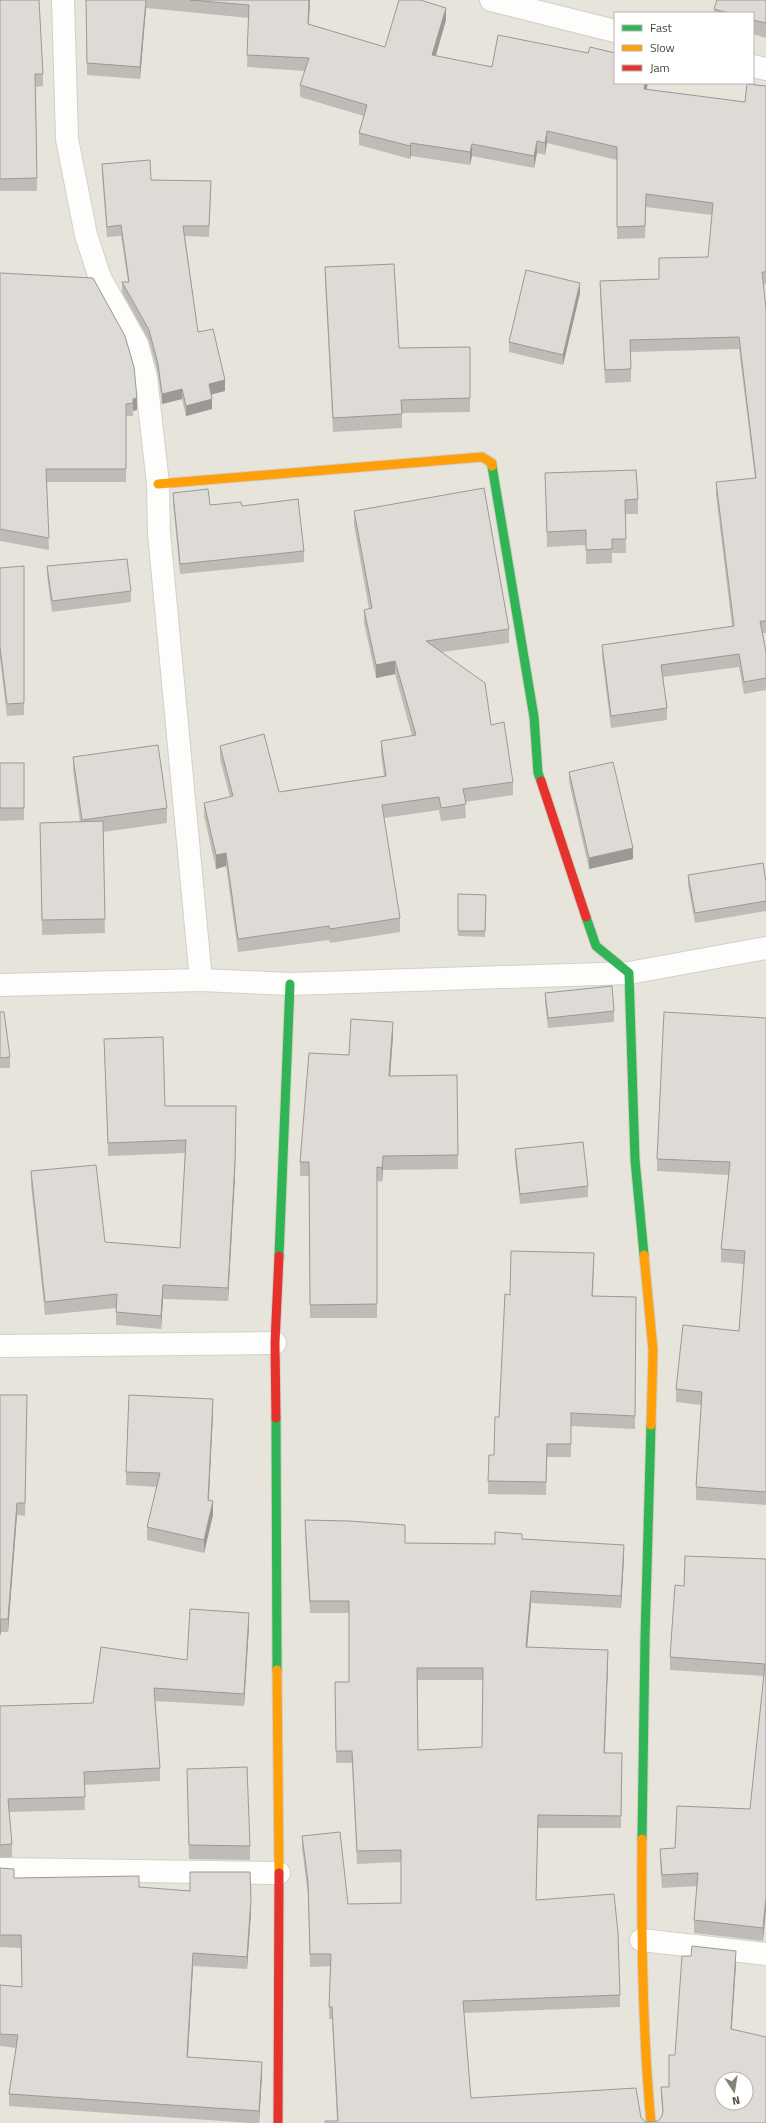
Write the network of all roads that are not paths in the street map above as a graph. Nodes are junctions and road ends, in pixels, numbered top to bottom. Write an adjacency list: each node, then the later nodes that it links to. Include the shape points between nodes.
1 (63, 0): 6 (street, via 67,139 86,235 100,278 139,350 146,377)
2 (491, 0): 3 (street)
3 (614, 31)
4 (754, 66): 5 (street)
5 (766, 69)
6 (158, 484): 8 (street, via 482,457 492,463 534,717 538,773 596,946); 9 (street, via 159,534)
7 (766, 948): 8 (street)
8 (629, 973): 10 (street); 16 (street, via 635,1160 653,1350)
9 (202, 980): 10 (street); 11 (street)
10 (290, 984): 12 (street)
11 (0, 985)
12 (275, 1342): 13 (street); 15 (street)
13 (0, 1346)
14 (0, 1869): 15 (street)
15 (279, 1873): 18 (street)
16 (640, 1940): 17 (street); 19 (street, via 645,2062)
17 (766, 1954)
18 (278, 2123)
19 (651, 2123)

